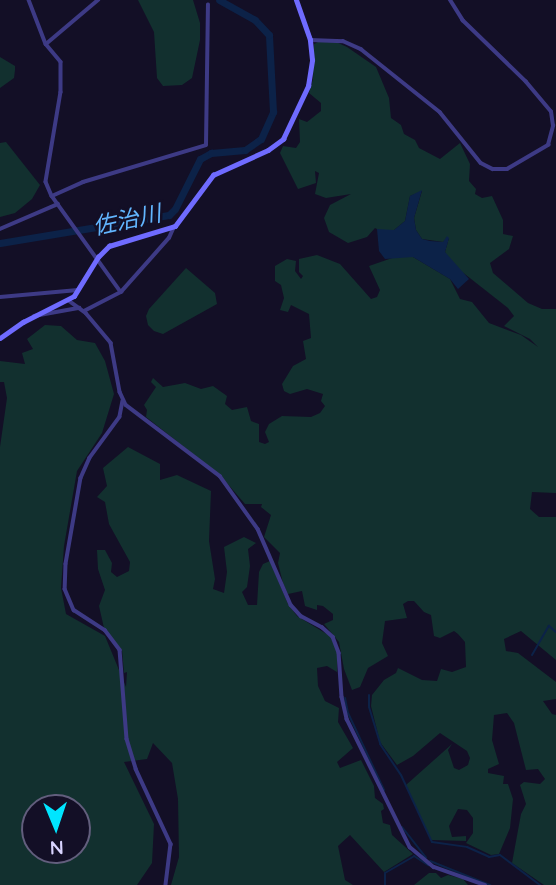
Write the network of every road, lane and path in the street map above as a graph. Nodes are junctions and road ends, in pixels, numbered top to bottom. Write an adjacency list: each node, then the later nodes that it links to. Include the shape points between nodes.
1 (29, 0): 7 (street)
2 (98, 0): 7 (street)
3 (296, 0): 6 (main road)
4 (450, 0): 6 (street, via 463,21 551,112 548,145 507,169 481,163 440,111 360,49 343,41)
5 (208, 5): 8 (street, via 206,145 83,182)
6 (310, 40): 10 (main road, via 308,86 283,139 213,175)
7 (46, 44): 8 (street, via 61,62 62,78 46,183)
8 (52, 196): 9 (street)
9 (58, 204): 11 (street); 12 (street)
10 (175, 226): 12 (main road, via 120,241); 14 (street)
11 (0, 229)
12 (98, 257): 13 (main road); 14 (street)
13 (78, 290): 15 (street); 16 (main road)
14 (121, 292): 17 (street)
15 (0, 297)
16 (68, 300): 17 (street); 18 (main road)
17 (81, 310): 18 (street); 20 (street, via 111,343)
18 (34, 316): 19 (main road)
19 (0, 338)
20 (123, 401): 21 (street, via 120,417 81,478 65,589 74,610 105,631 120,650 127,739 171,844); 22 (street, via 220,476 258,528 292,606 333,637 340,653 346,719 410,847 434,867)
21 (166, 885)
22 (485, 885)

